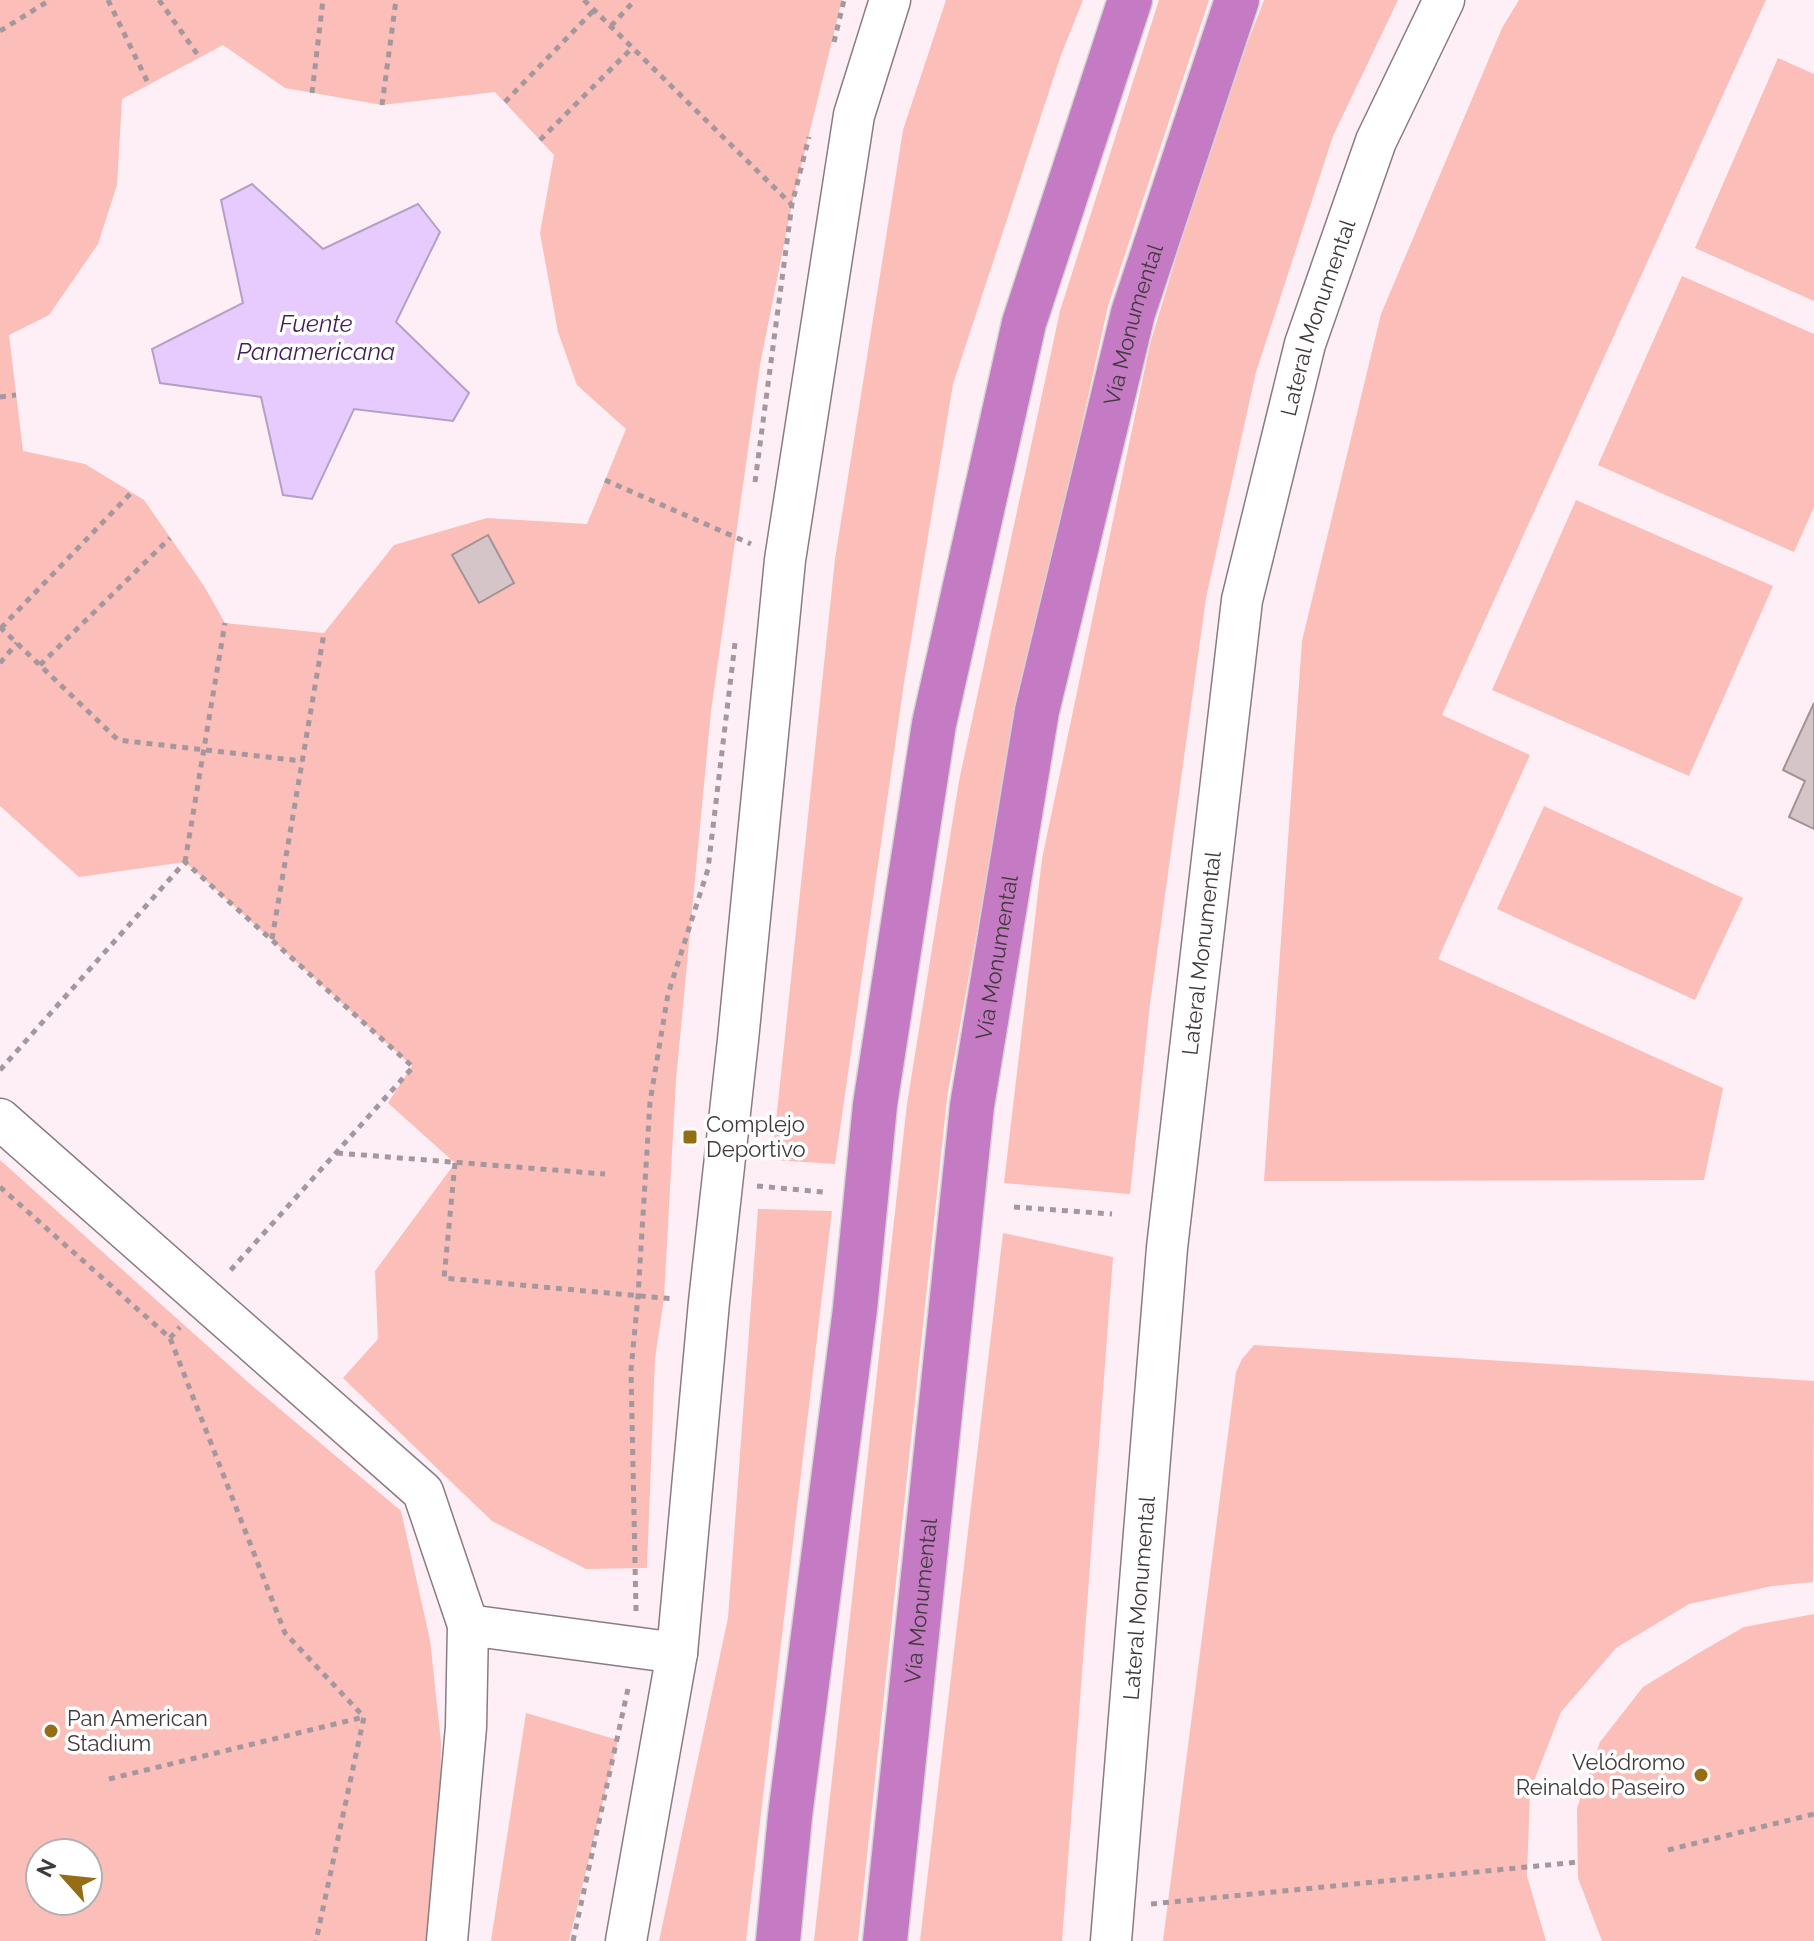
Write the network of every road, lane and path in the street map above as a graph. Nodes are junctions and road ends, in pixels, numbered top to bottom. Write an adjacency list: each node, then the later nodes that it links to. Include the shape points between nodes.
1 (50, 0): 15 (path)
2 (108, 0): 19 (path)
3 (159, 0): 18 (path)
4 (323, 0): 20 (path)
5 (396, 0): 22 (path)
6 (584, 0): 13 (path)
7 (635, 0): 14 (path)
8 (844, 0): 16 (path)
9 (890, 0): 34 (street, via 854,115)
10 (1130, 0): 73 (highway, via 1024,323 934,724 875,1105)
11 (1237, 0): 74 (highway, Vía Monumental, via 1133,313 1037,711 972,1106)
12 (1444, 0): 68 (street, Lateral Monumental, via 1376,141 1305,344 1242,600 1165,1275)
13 (594, 10): 14 (path); 21 (path)
14 (611, 26): 17 (path)
15 (0, 31)
16 (833, 44)
17 (632, 48): 24 (path); 25 (path)
18 (200, 58)
19 (149, 85)
20 (312, 93)
21 (505, 102)
22 (382, 105)
23 (810, 131): 25 (path)
24 (540, 140)
25 (792, 204): 30 (path)
26 (16, 395): 27 (path)
27 (0, 397)
28 (605, 480): 33 (path)
29 (131, 493): 36 (path)
30 (753, 497)
31 (749, 528): 33 (path)
32 (170, 538): 41 (path)
33 (747, 543): 34 (path)
34 (785, 560): 58 (street)
35 (225, 623): 42 (path)
36 (1, 628): 39 (path)
37 (324, 633): 43 (path)
38 (736, 636): 56 (path, via 708,869 668,994 650,1102)
39 (17, 643): 40 (path); 41 (path)
40 (0, 663)
41 (40, 665): 42 (path, via 118,740)
42 (204, 750): 43 (path); 44 (path)
43 (302, 761): 45 (path)
44 (185, 862): 45 (path); 46 (path)
45 (272, 940): 48 (path, via 413,1067)
46 (0, 1070)
47 (0, 1119): 57 (street)
48 (336, 1153): 49 (path); 57 (path)
49 (455, 1163): 50 (path); 56 (path, via 444,1278)
50 (605, 1174)
51 (756, 1186): 53 (path)
52 (0, 1187): 59 (path)
53 (823, 1192)
54 (1014, 1207): 55 (path)
55 (1112, 1214)
56 (638, 1296): 58 (path); 61 (path, via 631,1370)
57 (206, 1298): 59 (path); 60 (street, via 423,1492)
58 (709, 1302): 62 (street)
59 (170, 1338): 63 (path, via 285,1633)
60 (468, 1625): 61 (street); 70 (street, via 466,1727)
61 (637, 1648): 62 (street); 71 (path)
62 (677, 1653): 72 (street)
63 (364, 1717): 64 (path); 69 (path)
64 (109, 1779)
65 (1814, 1814): 66 (path)
66 (1668, 1850)
67 (1578, 1862): 68 (path)
68 (1112, 1924)
69 (316, 1941)
70 (447, 1941)
71 (573, 1941)
72 (626, 1941)
73 (778, 1941)
74 (885, 1941)

